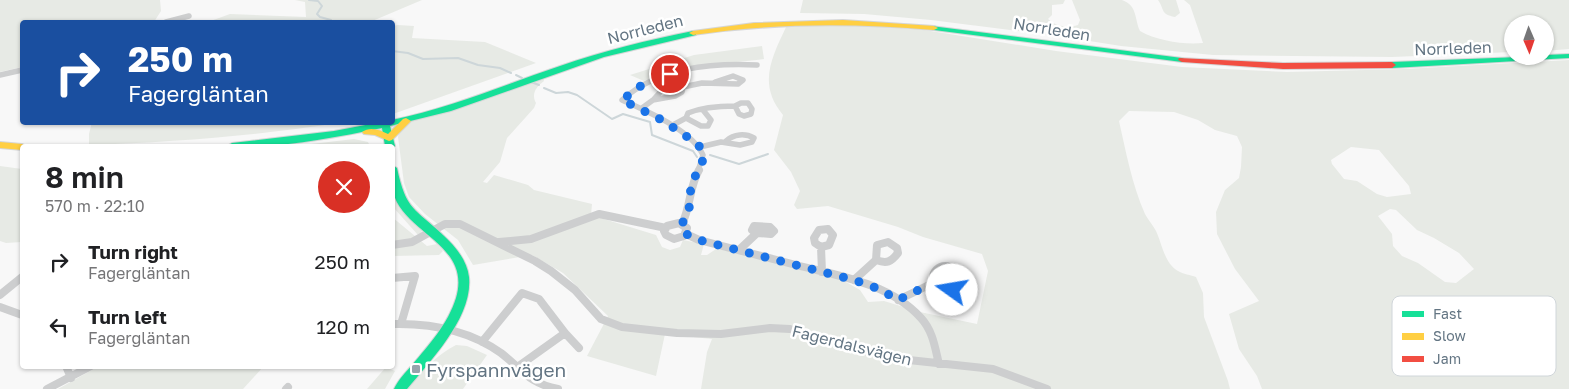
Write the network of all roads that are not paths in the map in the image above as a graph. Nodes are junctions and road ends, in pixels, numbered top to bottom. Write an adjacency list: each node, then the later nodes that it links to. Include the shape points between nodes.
1 (189, 16): 2 (street)
2 (174, 20)
3 (1569, 56): 7 (main road, Norrleden, via 1381,65 1221,63 1114,54 915,24 811,21 748,25 681,35 626,48)
4 (757, 65): 12 (street, via 716,66 656,78 638,86 622,100)
5 (20, 70): 6 (street)
6 (0, 75)
7 (537, 76): 15 (main road, Norrleden); 16 (main road, Norrleden)
8 (715, 82): 9 (street)
9 (683, 87): 10 (street, via 662,90); 10 (street, via 678,95)
10 (654, 99): 12 (street)
11 (735, 106): 13 (street)
12 (642, 108): 21 (street)
13 (703, 110): 14 (street, via 688,113); 14 (street, via 711,120 707,127)
14 (686, 118): 21 (street)
15 (395, 120)
16 (409, 120): 17 (main road, Norrleden); 25 (main road, via 401,125)
17 (395, 121)
18 (358, 125): 23 (main road, Norrleden)
19 (375, 125): 22 (main road, Norrleden)
20 (388, 125): 25 (main road)
21 (671, 126): 29 (street)
22 (337, 134): 23 (main road, Norrleden); 25 (main road, via 376,132)
23 (281, 140): 26 (main road, Norrleden)
24 (726, 141): 29 (street)
25 (389, 142)
26 (248, 144)
27 (0, 145): 28 (main road)
28 (20, 147)
29 (700, 147): 31 (street, via 703,160 691,185 689,210)
30 (395, 185): 33 (main road, via 408,212)
31 (682, 224): 32 (street); 35 (street, via 687,228)
32 (666, 228): 35 (street, via 666,236 671,239); 36 (street, via 599,214 531,239)
33 (431, 231): 36 (street, Fagerdalsvägen, via 445,224 460,224); 37 (street, Fagerdalsvägen, via 412,242); 51 (main road, via 454,254 462,272 461,303)
34 (757, 233): 39 (street)
35 (686, 234): 39 (street)
36 (499, 242): 55 (street, Fagerdalsvägen, via 551,271 575,290 601,319 622,327 720,334 784,328 890,358)
37 (395, 245)
38 (821, 247): 41 (street)
39 (739, 250): 41 (street)
40 (876, 260): 44 (street)
41 (822, 272): 44 (street)
42 (395, 278): 50 (street, via 415,276)
43 (20, 279): 46 (street)
44 (854, 280): 47 (street)
45 (933, 283): 47 (street)
46 (0, 295)
47 (898, 300): 55 (street, via 921,317 930,330)
48 (0, 307): 49 (street)
49 (20, 314)
50 (397, 324): 51 (street, via 422,323)
51 (448, 330): 53 (street); 61 (main road)
52 (565, 333): 53 (street, via 539,299 522,292); 54 (street); 56 (street)
53 (482, 342): 56 (street)
54 (578, 348)
55 (939, 364): 63 (street, Fagerdalsvägen, via 993,369)
56 (516, 368): 62 (street, via 530,380)
57 (67, 369): 59 (street)
58 (86, 369): 59 (street)
59 (71, 378): 60 (street)
60 (47, 389)
61 (400, 389)
62 (558, 389)
63 (1047, 389)

